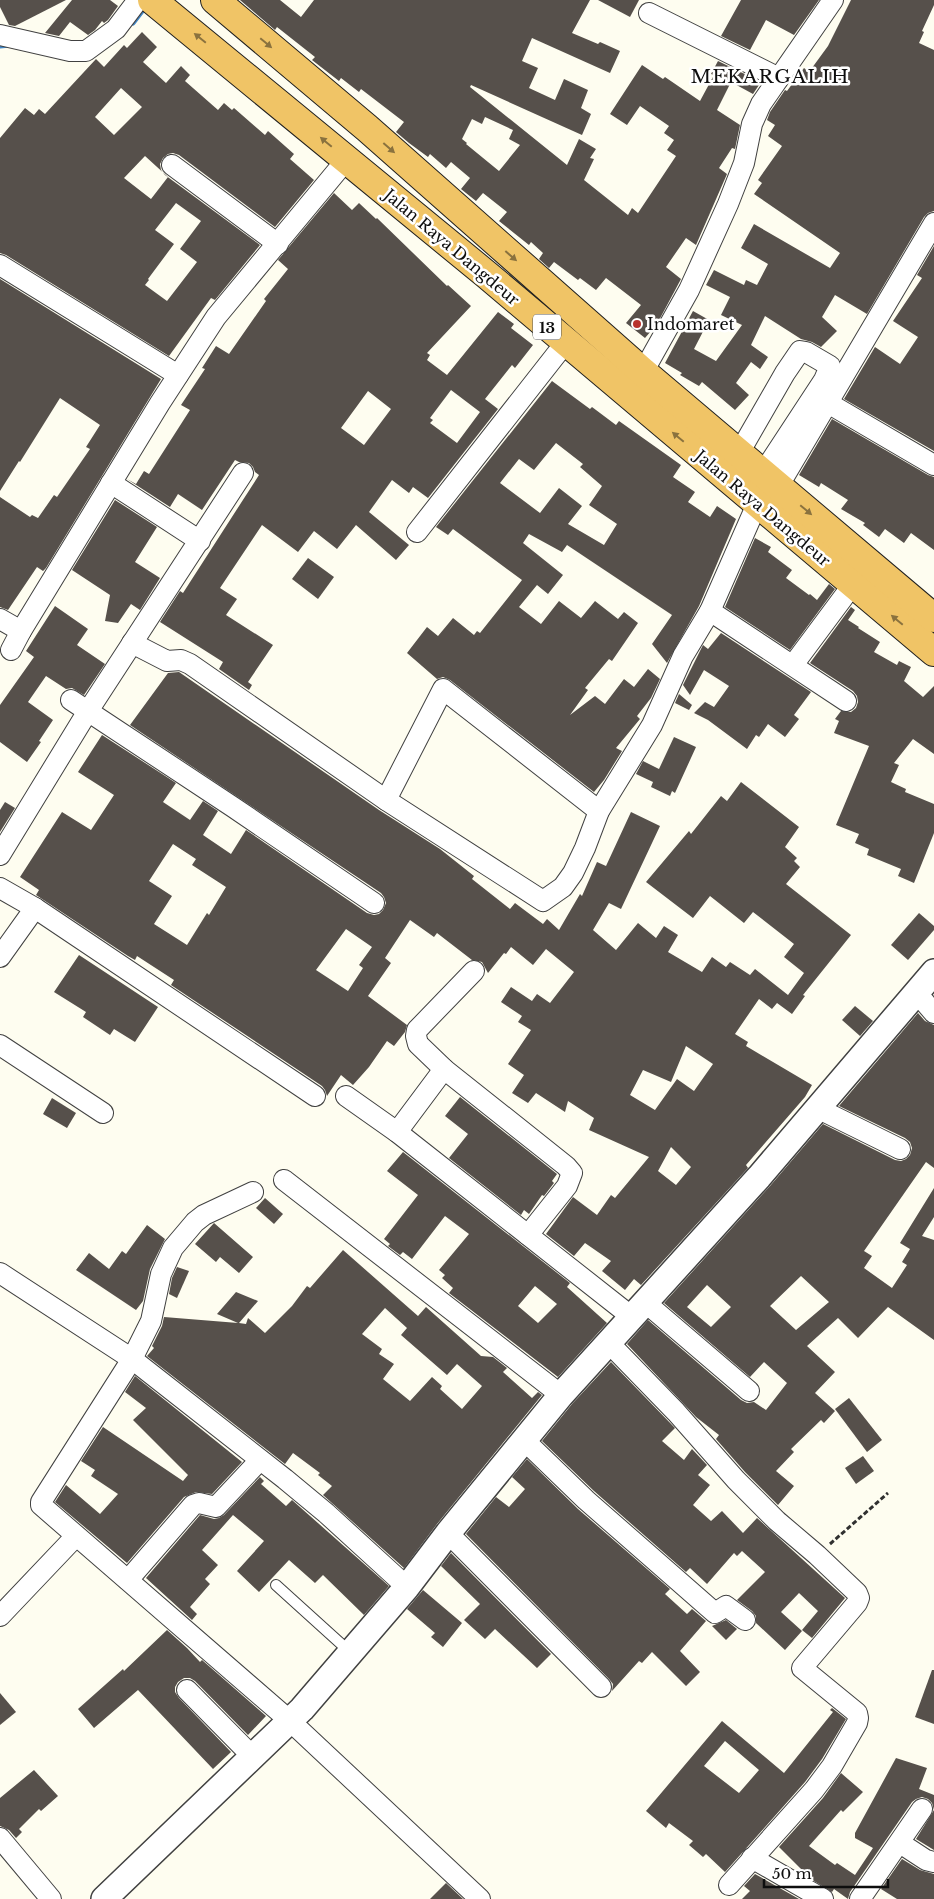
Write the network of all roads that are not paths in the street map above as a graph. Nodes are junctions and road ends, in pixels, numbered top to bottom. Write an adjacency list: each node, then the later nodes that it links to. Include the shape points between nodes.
1 (215, 0): 13 (highway, Jalan Raya Dangdeur / 13, one-way to 13, via 367,128)
2 (833, 0): 6 (street)
3 (149, 2): 5 (street, via 86,51 70,51); 7 (highway, Jalan Raya Dangdeur / 13, one-way to 3)
4 (649, 13): 6 (street)
5 (0, 35)
6 (779, 78): 13 (street, via 755,117 744,163 689,290)
7 (347, 159): 10 (street); 12 (highway, Jalan Raya Dangdeur / 13)
8 (172, 165): 10 (street)
9 (934, 223): 15 (street)
10 (278, 244): 14 (street, via 216,318)
11 (0, 265): 14 (street)
12 (566, 342): 21 (highway, Jalan Raya Dangdeur / 13, one-way to 12); 22 (street)
13 (643, 372): 16 (highway, Jalan Raya Dangdeur / 13)
14 (178, 375): 20 (street)
15 (828, 403): 17 (street); 19 (street)
16 (739, 454): 19 (highway, Jalan Raya Dangdeur / 13); 19 (street, via 800,351 830,366)
17 (934, 465)
18 (243, 474): 23 (street)
19 (770, 480): 26 (highway, Jalan Raya Dangdeur / 13, one-way to 26)
20 (110, 483): 23 (street); 28 (street)
21 (757, 504): 24 (highway, Jalan Raya Dangdeur / 13); 25 (street)
22 (417, 532)
23 (200, 541): 29 (street)
24 (854, 583): 31 (highway, Jalan Raya Dangdeur / 13, one-way to 24); 32 (street)
25 (710, 611): 32 (street); 37 (street, via 683,656 652,725)
26 (934, 618)
27 (0, 619): 28 (street)
28 (21, 631): 30 (street)
29 (132, 643): 35 (street); 36 (street, via 167,661 181,660 190,664)
30 (11, 650)
31 (934, 652)
32 (793, 664): 34 (street)
33 (71, 700): 35 (street)
34 (846, 701)
35 (88, 711): 38 (street); 40 (street)
36 (386, 800): 37 (street, via 543,901 562,887 572,873); 37 (street, via 443,689)
37 (599, 811)
38 (0, 855)
39 (0, 888): 41 (street)
40 (374, 903)
41 (35, 908): 42 (street); 49 (street)
42 (0, 957)
43 (474, 971): 48 (street, via 417,1030 418,1044)
44 (934, 972): 45 (street)
45 (916, 992): 46 (street); 51 (street)
46 (934, 1013)
47 (0, 1045): 52 (street)
48 (444, 1069): 53 (street); 57 (street, via 572,1173 567,1186)
49 (315, 1096)
50 (346, 1096): 53 (street)
51 (817, 1108): 54 (street); 59 (street)
52 (103, 1113)
53 (397, 1132): 57 (street)
54 (900, 1149)
55 (284, 1180): 63 (street)
56 (252, 1192): 61 (street, via 204,1215 178,1240 161,1274 151,1321)
57 (528, 1235): 59 (street)
58 (0, 1273): 61 (street)
59 (639, 1310): 60 (street); 62 (street)
60 (609, 1343): 63 (street); 81 (street, via 776,1521 817,1555 859,1598 802,1670 857,1714 857,1724 814,1790)
61 (132, 1359): 65 (street); 67 (street, via 41,1502 43,1508)
62 (750, 1391)
63 (561, 1395): 64 (street)
64 (524, 1440): 66 (street); 72 (street, via 586,1500 715,1613 725,1605)
65 (260, 1460): 68 (street, via 216,1507 199,1503 193,1505); 70 (street, via 326,1513)
66 (448, 1533): 70 (street); 74 (street)
67 (76, 1536): 68 (street); 71 (street)
68 (128, 1580): 76 (street)
69 (276, 1585): 73 (lane)
70 (407, 1587): 73 (street)
71 (0, 1616)
72 (745, 1620)
73 (350, 1652): 76 (street)
74 (601, 1687)
75 (187, 1690): 77 (street)
76 (289, 1720): 77 (street); 86 (street)
77 (252, 1756): 85 (street)
78 (922, 1809): 80 (street)
79 (0, 1838): 84 (street)
80 (900, 1843): 82 (street); 88 (street)
81 (752, 1858): 83 (street); 87 (street)
82 (934, 1862)
83 (729, 1885)
84 (51, 1899)
85 (104, 1899)
86 (480, 1899)
87 (823, 1899)
88 (860, 1899)

